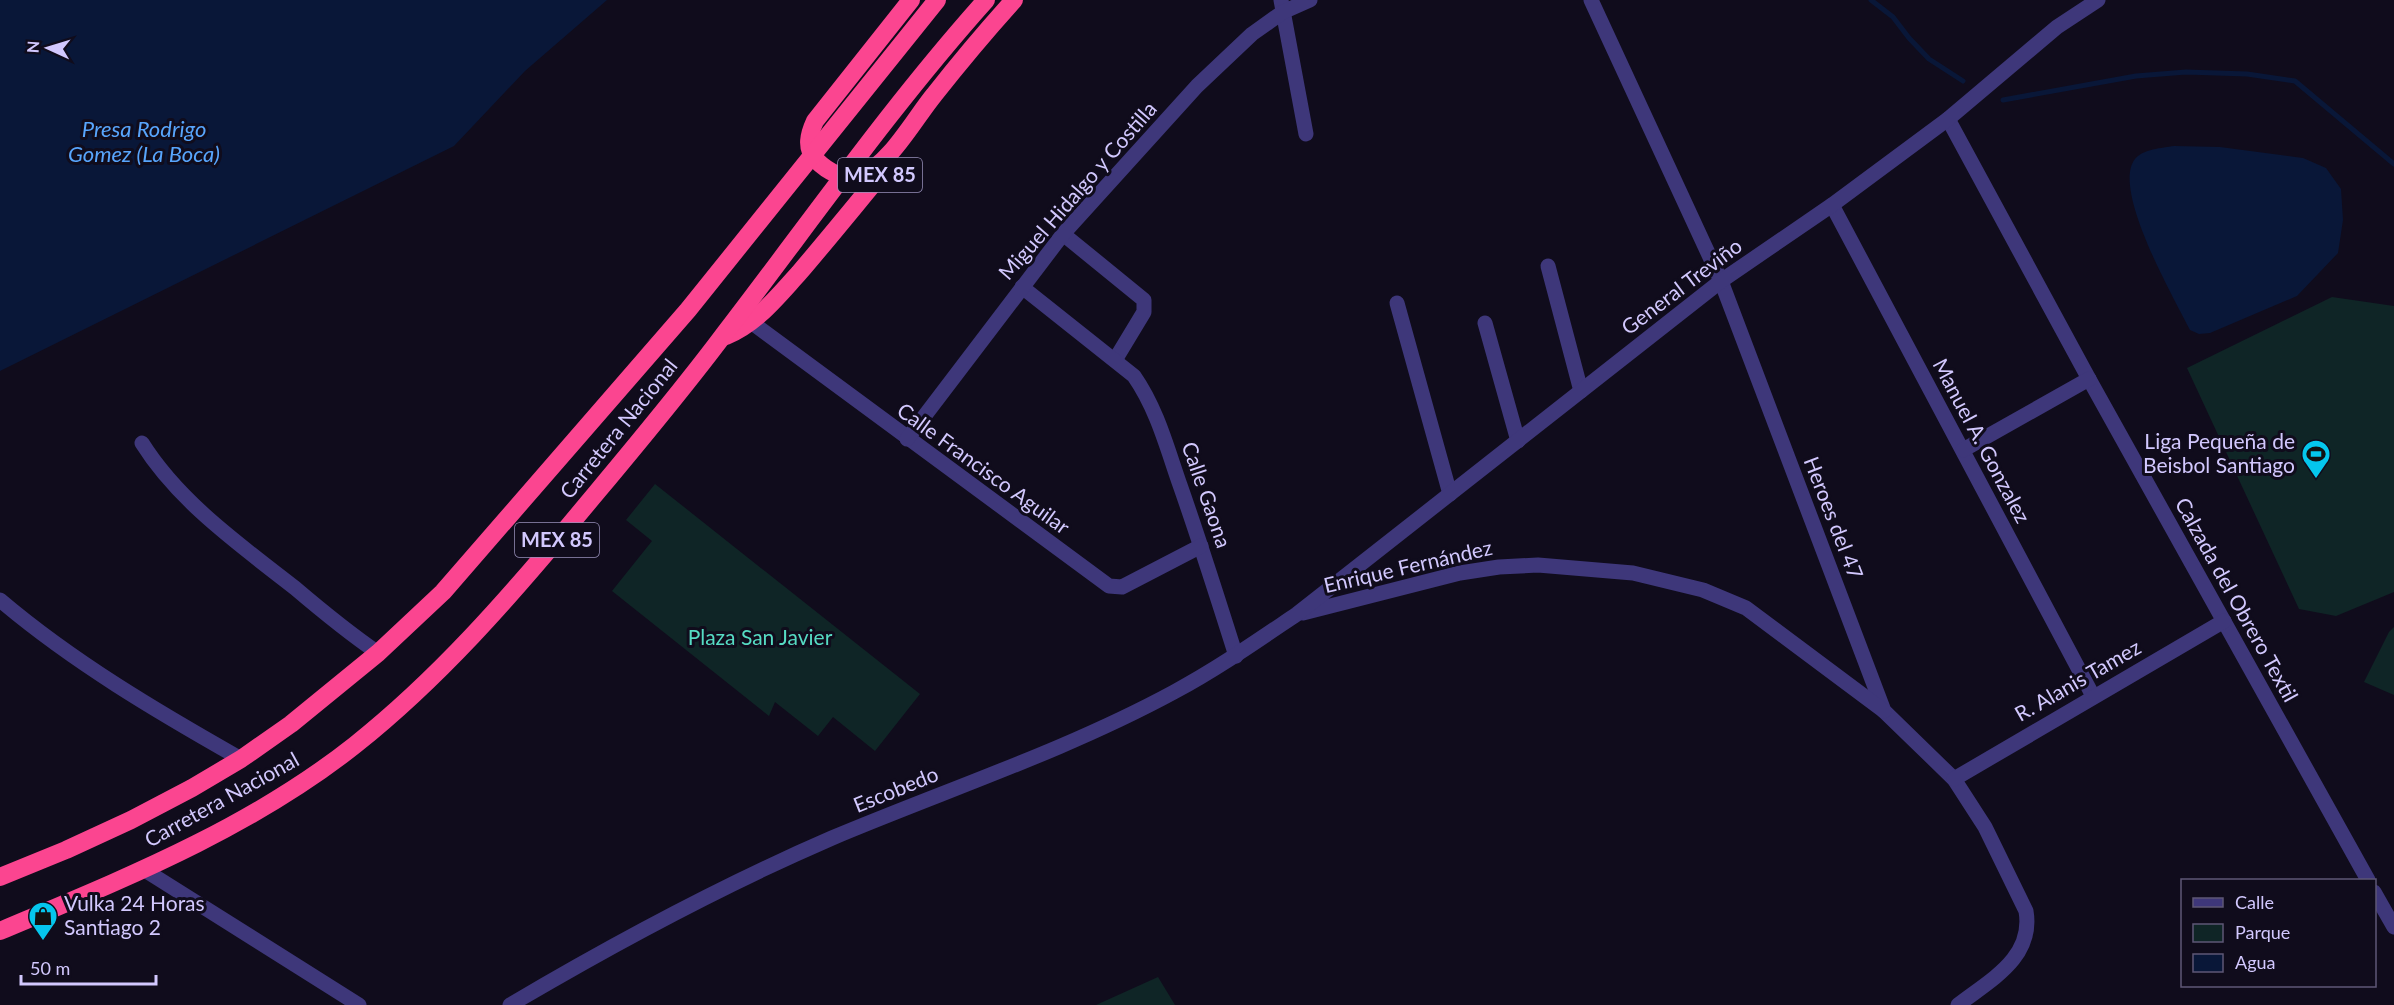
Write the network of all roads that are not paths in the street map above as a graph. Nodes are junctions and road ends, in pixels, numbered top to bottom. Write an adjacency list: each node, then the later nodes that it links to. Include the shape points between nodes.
1 (911, 0): 4 (highway, MEX 85, via 811,130 812,155 841,176 860,176 879,164)
2 (937, 0): 33 (highway, Carretera Nacional / MEX 85, via 688,310 474,558)
3 (986, 0): 20 (highway, Carretera Nacional / MEX 85, via 918,79)
4 (1014, 0)
5 (1029, 0): 18 (highway, MEX 85, via 831,236)
6 (1310, 0): 9 (street, Miguel Hidalgo y Costilla)
7 (1591, 0): 15 (street, Heroes del 47)
8 (2098, 0): 10 (street, General Treviño, via 2057,27)
9 (1282, 6): 11 (street); 13 (street, Miguel Hidalgo y Costilla, via 1197,86)
10 (1948, 119): 12 (street, General Treviño); 22 (street, Calzada del Obrero Textil)
11 (1306, 134)
12 (1832, 205): 15 (street, General Treviño); 27 (street, Manuel A. Gonzalez)
13 (1063, 234): 16 (street, Miguel Hidalgo y Costilla); 21 (street, via 1144,300 1144,312)
14 (1548, 266): 23 (street)
15 (1721, 281): 23 (street, General Treviño); 36 (street, Heroes del 47)
16 (1022, 287): 21 (street, Calle Gaona); 24 (street, Miguel Hidalgo y Costilla)
17 (1397, 303): 28 (street)
18 (751, 322): 20 (highway, MEX 85); 24 (street, Calle Francisco Aguilar)
19 (1485, 323): 25 (street)
20 (722, 338): 39 (highway, Carretera Nacional / MEX 85, via 537,565 403,703 356,744 298,786 190,848)
21 (1114, 360): 29 (street, Calle Gaona, via 1134,376 1156,417)
22 (2089, 379): 27 (street); 32 (street, Calzada del Obrero Textil)
23 (1581, 391): 25 (street, General Treviño)
24 (907, 439): 29 (street, Calle Francisco Aguilar, via 1109,586 1122,587)
25 (1518, 441): 28 (street, General Treviño)
26 (142, 443): 33 (street, via 167,477 220,528)
27 (1963, 450): 35 (street, Manuel A. Gonzalez)
28 (1450, 494): 31 (street, General Treviño)
29 (1201, 546): 34 (street, Calle Gaona)
30 (0, 600): 37 (street, via 106,678)
31 (1297, 614): 34 (street, Escobedo); 36 (street, Enrique Fernández, via 1499,567 1538,565 1633,573 1703,590 1746,608)
32 (2224, 621): 35 (street, R. Alanis Tamez); 41 (street, Calzada del Obrero Textil)
33 (378, 654): 37 (highway, Carretera Nacional / MEX 85)
34 (1236, 656): 46 (street, Escobedo, via 1175,692 1110,723 735,881)
35 (2093, 696): 38 (street, R. Alanis Tamez)
36 (1884, 711): 38 (street, Heroes del 47)
37 (241, 759): 40 (highway, Carretera Nacional / MEX 85, via 131,820)
38 (1954, 779): 47 (street, Heroes del 47, via 1985,827 2026,910 2028,924 2014,959)
39 (143, 869): 44 (highway, Carretera Nacional / MEX 85); 45 (street)
40 (0, 877)
41 (2367, 879)
42 (2376, 896): 43 (street)
43 (2394, 927)
44 (0, 931)
45 (359, 1005)
46 (510, 1005)
47 (1958, 1005)

